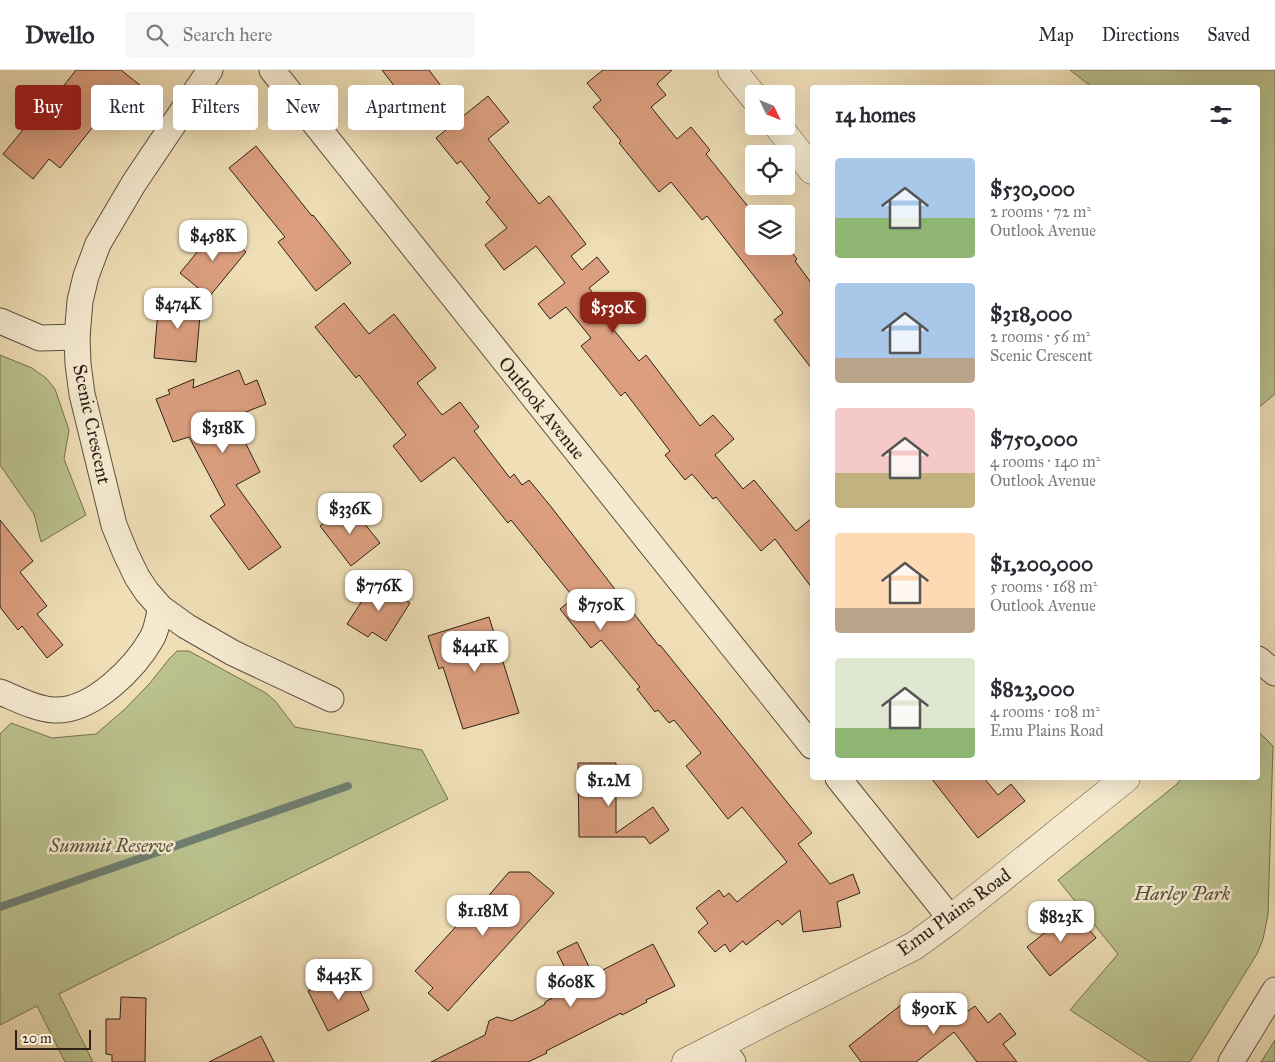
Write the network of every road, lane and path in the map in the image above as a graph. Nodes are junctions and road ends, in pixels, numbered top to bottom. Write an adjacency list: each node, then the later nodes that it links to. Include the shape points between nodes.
1 (210, 70): 8 (street, Scenic Crescent, via 134,183 98,244 80,301)
2 (272, 70): 14 (street, Outlook Avenue)
3 (732, 70): 4 (street)
4 (745, 86)
5 (785, 135): 6 (street)
6 (810, 167)
7 (0, 321): 8 (street, via 40,338)
8 (77, 336): 9 (street, Scenic Crescent, via 82,394 114,525 137,577)
9 (161, 608): 12 (street, via 153,636 146,647 119,680 100,695 57,710 43,709); 13 (street, Scenic Crescent, via 233,653)
10 (1260, 660): 11 (street)
11 (1275, 673)
12 (0, 692)
13 (331, 699)
14 (810, 743)
15 (840, 780): 17 (street)
16 (1124, 780): 17 (street, Emu Plains Road)
17 (951, 918): 19 (street, Emu Plains Road, via 914,946)
18 (1275, 990): 21 (street)
19 (726, 1054): 20 (street, Emu Plains Road)
20 (686, 1062)
21 (1231, 1062)

